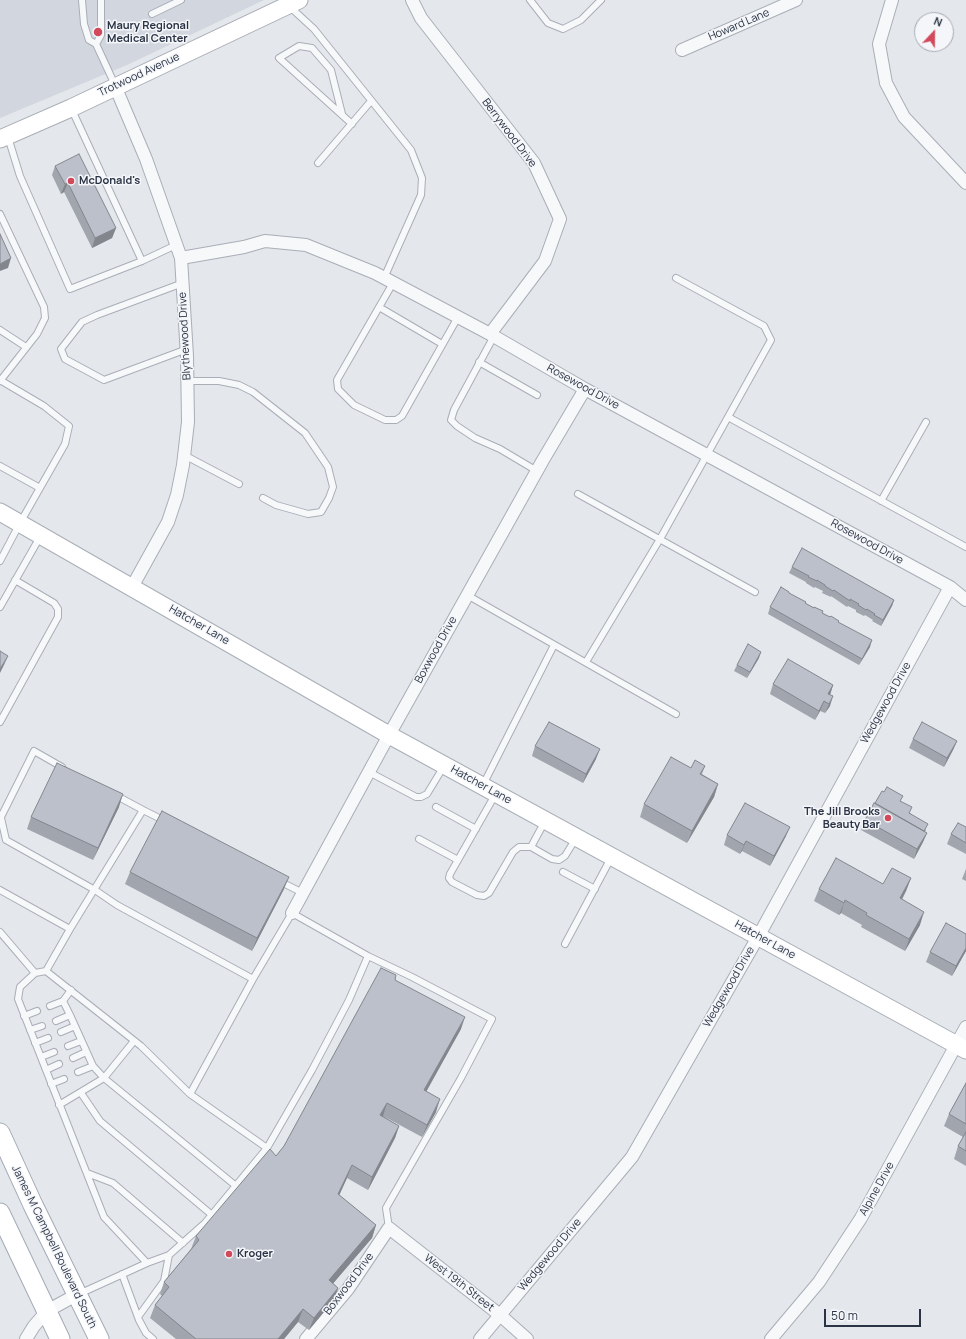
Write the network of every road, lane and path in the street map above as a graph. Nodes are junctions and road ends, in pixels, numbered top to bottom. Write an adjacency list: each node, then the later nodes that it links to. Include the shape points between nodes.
1 (82, 0): 11 (lane, via 84,24 89,40)
2 (101, 0): 11 (lane, via 101,35)
3 (182, 0): 10 (lane)
4 (412, 0): 31 (street, Berrywood Drive, via 421,18 534,163 560,218 545,261)
5 (530, 0): 6 (lane, via 548,23 563,29 582,20)
6 (601, 0)
7 (796, 0): 12 (street, Howard Lane)
8 (892, 0): 20 (street, via 879,44 886,83 904,117)
9 (293, 3): 13 (street, Trotwood Avenue); 14 (lane)
10 (152, 14)
11 (96, 44): 13 (lane)
12 (682, 50)
13 (115, 86): 15 (street, Trotwood Avenue); 22 (street, Blythewood Drive, via 146,159)
14 (371, 100): 17 (lane); 26 (lane, via 411,150 422,178 421,195)
15 (71, 108): 18 (street, Trotwood Avenue); 24 (lane)
16 (342, 114): 16 (lane, via 285,63 279,58 298,46 312,48 331,70); 17 (lane)
17 (352, 124): 19 (lane)
18 (4, 137): 24 (lane, via 70,289)
19 (318, 163)
20 (966, 183)
21 (0, 214): 33 (lane, via 44,307 45,318 37,334)
22 (176, 245): 23 (street, Blythewood Drive); 24 (lane)
23 (181, 258): 26 (street, Rosewood Drive, via 265,241 306,246); 27 (street, Blythewood Drive)
24 (142, 261)
25 (676, 278): 40 (lane, via 764,326 771,340)
26 (389, 280): 28 (lane); 29 (street, Rosewood Drive)
27 (182, 283): 34 (street, Blythewood Drive); 34 (lane, via 82,322 61,349 65,359 104,380)
28 (379, 307): 32 (lane); 32 (lane, via 337,380 338,389 354,405 385,420 396,420 402,416)
29 (458, 317): 31 (street, Rosewood Drive); 32 (lane)
30 (0, 330): 33 (lane)
31 (492, 335): 35 (lane); 38 (street, Rosewood Drive)
32 (442, 344)
33 (26, 347): 36 (lane)
34 (187, 349): 37 (street, Blythewood Drive)
35 (479, 362): 39 (lane); 45 (lane, via 451,420 475,438 500,449)
36 (0, 380): 47 (lane, via 44,406 69,426 65,444)
37 (188, 381): 42 (street, Blythewood Drive, via 188,422); 49 (lane, via 219,381 239,385 253,392 305,433 328,467 333,487 321,512 308,514 276,505)
38 (585, 389): 43 (street, Rosewood Drive); 45 (street, Boxwood Drive)
39 (537, 395)
40 (728, 417): 43 (lane); 50 (lane)
41 (926, 422): 50 (lane)
42 (184, 455): 46 (lane); 60 (street, Blythewood Drive, via 177,495 168,522)
43 (707, 455): 54 (lane); 61 (street, Rosewood Drive)
44 (0, 466): 47 (lane)
45 (537, 471): 63 (street, Boxwood Drive)
46 (239, 484)
47 (40, 488): 52 (lane)
48 (578, 494): 54 (lane)
49 (263, 498)
50 (881, 501): 56 (lane)
51 (0, 512): 52 (street, Hatcher Lane)
52 (20, 523): 53 (street, Hatcher Lane); 57 (lane)
53 (41, 536): 59 (lane); 60 (street, Hatcher Lane)
54 (660, 539): 62 (lane); 67 (lane)
55 (0, 545): 57 (lane)
56 (966, 547)
57 (6, 549): 58 (lane)
58 (0, 561)
59 (15, 580): 65 (lane); 69 (lane, via 54,603 58,609 58,617)
60 (132, 587): 70 (street, Hatcher Lane)
61 (950, 587): 64 (street, Rosewood Drive); 96 (street, Wedgewood Drive)
62 (754, 592)
63 (467, 595): 66 (lane); 70 (street, Boxwood Drive)
64 (966, 600)
65 (0, 607)
66 (554, 644): 67 (lane); 74 (lane)
67 (586, 662): 68 (lane)
68 (676, 714)
69 (0, 722)
70 (389, 735): 71 (street, Hatcher Lane); 73 (street, Boxwood Drive)
71 (444, 765): 73 (lane, via 427,794 416,798); 74 (street, Hatcher Lane)
72 (68, 770): 78 (lane, via 34,751)
73 (368, 772): 92 (street, Boxwood Drive)
74 (489, 790): 79 (street, Hatcher Lane); 81 (lane)
75 (109, 792): 77 (lane)
76 (436, 806): 81 (lane)
77 (143, 810): 80 (lane); 91 (lane)
78 (0, 818): 91 (lane, via 6,840)
79 (546, 820): 82 (street, Hatcher Lane); 84 (lane)
80 (171, 825)
81 (476, 829): 86 (lane)
82 (576, 837): 84 (lane, via 565,856 559,860 552,860); 85 (street, Hatcher Lane)
83 (419, 839): 86 (lane)
84 (531, 847): 86 (lane, via 519,846 513,852 489,893 484,896 477,896 452,882 450,874)
85 (612, 857): 89 (lane); 96 (street, Hatcher Lane)
86 (458, 860)
87 (563, 872): 89 (lane)
88 (275, 879): 92 (lane)
89 (595, 889): 97 (lane)
90 (0, 890): 94 (lane)
91 (95, 890): 94 (lane); 101 (lane, via 117,905)
92 (302, 893): 93 (street, Boxwood Drive)
93 (292, 913): 98 (lane); 101 (lane)
94 (70, 929): 99 (lane)
95 (0, 932): 100 (lane)
96 (758, 937): 119 (street, Hatcher Lane); 147 (street, Wedgewood Drive, via 632,1157)
97 (565, 944)
98 (368, 956): 135 (lane, via 349,1000); 140 (lane, via 492,1019 386,1208)
99 (46, 971): 100 (lane); 102 (lane)
100 (35, 973): 107 (lane, via 20,987 18,999)
101 (253, 979): 132 (lane)
102 (71, 990): 103 (lane); 116 (lane)
103 (63, 1001): 104 (lane); 106 (lane)
104 (50, 1006)
105 (37, 1011): 107 (lane)
106 (70, 1015): 108 (lane); 110 (lane)
107 (24, 1016): 112 (lane)
108 (56, 1021)
109 (42, 1026): 112 (lane)
110 (75, 1026): 113 (lane); 115 (lane)
111 (966, 1027): 119 (street, Alpine Drive)
112 (30, 1030): 117 (lane)
113 (61, 1032)
114 (48, 1038): 117 (lane)
115 (81, 1041): 118 (lane); 121 (lane)
116 (134, 1041): 128 (lane); 132 (lane)
117 (35, 1043): 122 (lane)
118 (68, 1046)
119 (961, 1047): 156 (street, Alpine Drive, via 819,1282)
120 (54, 1052): 122 (lane)
121 (86, 1052): 123 (lane); 125 (lane)
122 (41, 1057): 126 (lane)
123 (73, 1058)
124 (59, 1064): 126 (lane)
125 (93, 1066): 127 (lane); 128 (lane)
126 (46, 1070): 130 (lane)
127 (78, 1072)
128 (104, 1078): 131 (lane); 137 (lane)
129 (64, 1079): 130 (lane)
130 (51, 1084): 133 (lane)
131 (81, 1093): 133 (lane); 139 (lane, via 100,1121)
132 (190, 1094): 135 (lane)
133 (59, 1105): 136 (lane)
134 (0, 1133): 145 (main road, James M Campbell Boulevard South)
135 (267, 1148): 137 (lane)
136 (87, 1173): 141 (lane, via 113,1183); 143 (lane, via 104,1217)
137 (236, 1186): 139 (lane)
138 (0, 1213): 146 (main road)
139 (212, 1215): 141 (lane)
140 (389, 1228): 147 (street, West 19th Street); 153 (street, Boxwood Drive, via 348,1289)
141 (183, 1243): 142 (lane)
142 (169, 1255): 143 (lane); 148 (lane, via 164,1282)
143 (147, 1263): 144 (lane)
144 (122, 1274): 145 (lane); 148 (lane)
145 (78, 1294): 146 (street); 151 (main road, James M Campbell Boulevard South)
146 (47, 1311): 149 (street); 150 (main road)
147 (500, 1315): 154 (street, Wedgewood Drive); 155 (street, West 19th Street)
148 (138, 1317): 152 (lane, via 146,1333)
149 (26, 1339)
150 (60, 1339)
151 (99, 1339)
152 (153, 1339)
153 (306, 1339)
154 (480, 1339)
155 (528, 1339)
156 (771, 1339)

